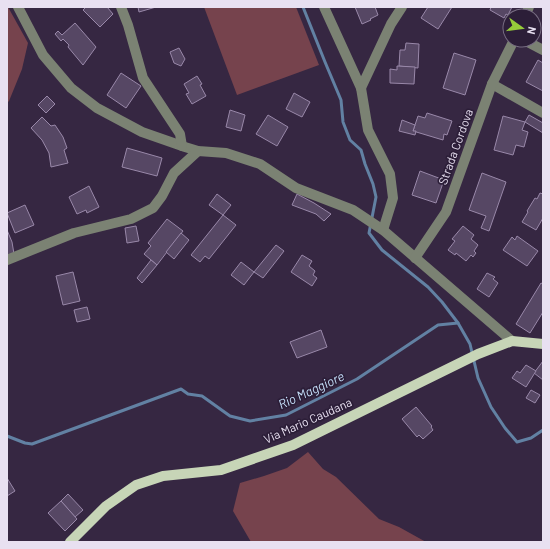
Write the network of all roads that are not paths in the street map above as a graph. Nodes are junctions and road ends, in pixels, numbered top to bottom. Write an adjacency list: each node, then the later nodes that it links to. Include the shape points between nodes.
1 (18, 7): 10 (street, via 43,55 71,88 97,108 142,132)
2 (121, 7): 10 (street, via 143,78 180,134)
3 (334, 7): 5 (street)
4 (402, 7): 8 (street)
5 (326, 12): 8 (street)
6 (510, 48): 7 (street, Strada Cordova)
7 (492, 84): 9 (street); 13 (street, Strada Cordova, via 446,212)
8 (360, 88): 12 (street, via 368,130 390,174 393,198)
9 (543, 113)
10 (182, 146): 11 (street)
11 (198, 151): 12 (street, via 226,153 260,164 296,188 353,210); 14 (street, via 174,173 153,208 131,219 74,233)
12 (380, 228): 13 (street)
13 (416, 258): 15 (street)
14 (7, 260)
15 (512, 341): 16 (main road, Via Mario Caudana); 17 (main road, Via Mario Caudana, via 478,354 293,445 221,470 163,476 136,485 106,506)
16 (543, 344)
17 (70, 542)

